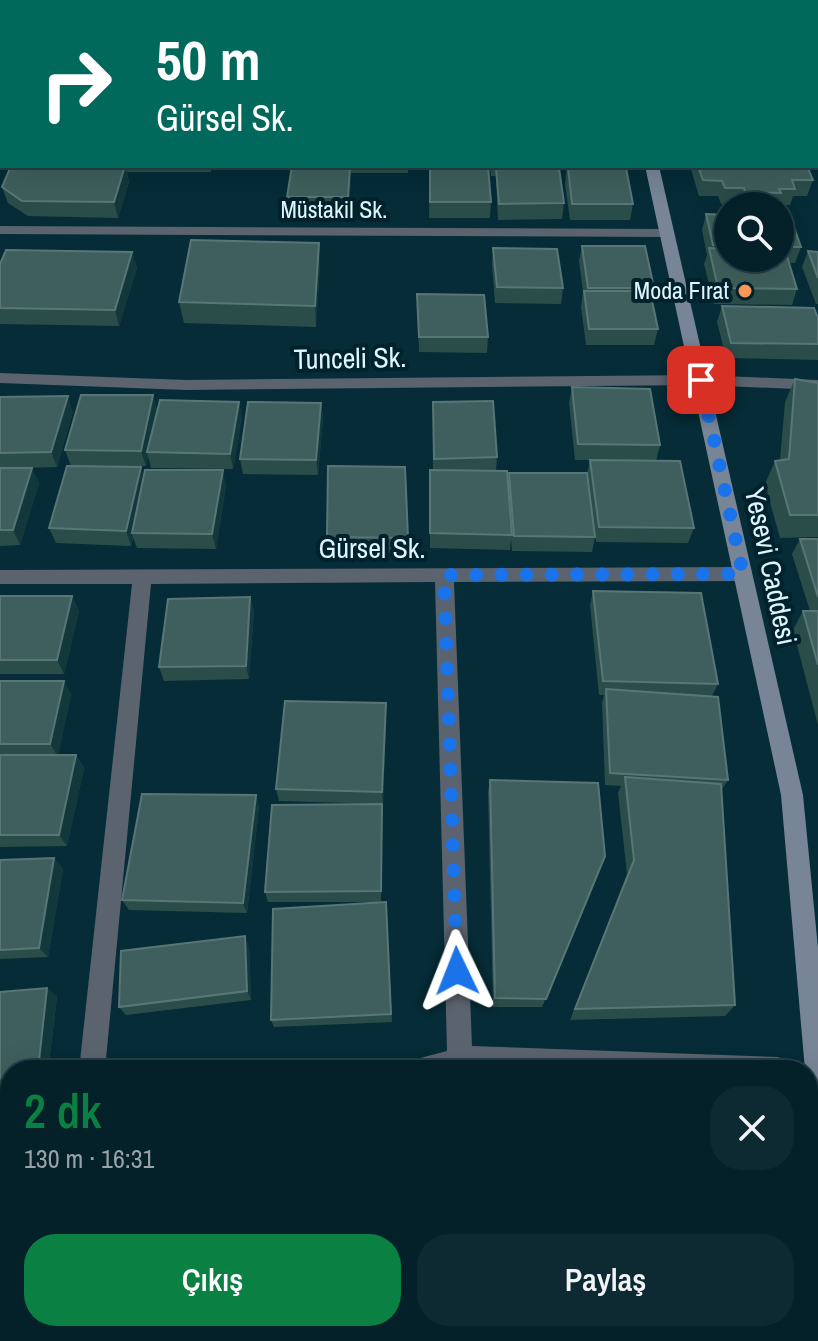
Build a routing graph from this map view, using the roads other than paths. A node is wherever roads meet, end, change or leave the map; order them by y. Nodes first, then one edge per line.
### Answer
1 (652, 168) edge
2 (0, 230) edge
3 (667, 233) junction
4 (0, 378) edge
5 (701, 380) junction
6 (818, 385) edge
7 (743, 574) junction
8 (444, 575) junction
9 (0, 577) edge
10 (142, 577) junction
11 (93, 1060) edge
12 (460, 1060) edge
13 (469, 1060) edge
14 (550, 1060) edge
15 (817, 1060) edge

1 - 3 street, Yesevi Caddesi
2 - 3 street, Müstakil Sk.
3 - 5 street, Yesevi Caddesi
4 - 5 street, Tunceli Sk.
5 - 6 street, Tunceli Sk.
5 - 7 street, Yesevi Caddesi
7 - 8 street, Gürsel Sk.
7 - 15 street, Yesevi Caddesi
8 - 10 street, Gürsel Sk.
8 - 12 street
9 - 10 street, Gürsel Sk.
10 - 11 street
13 - 14 street

